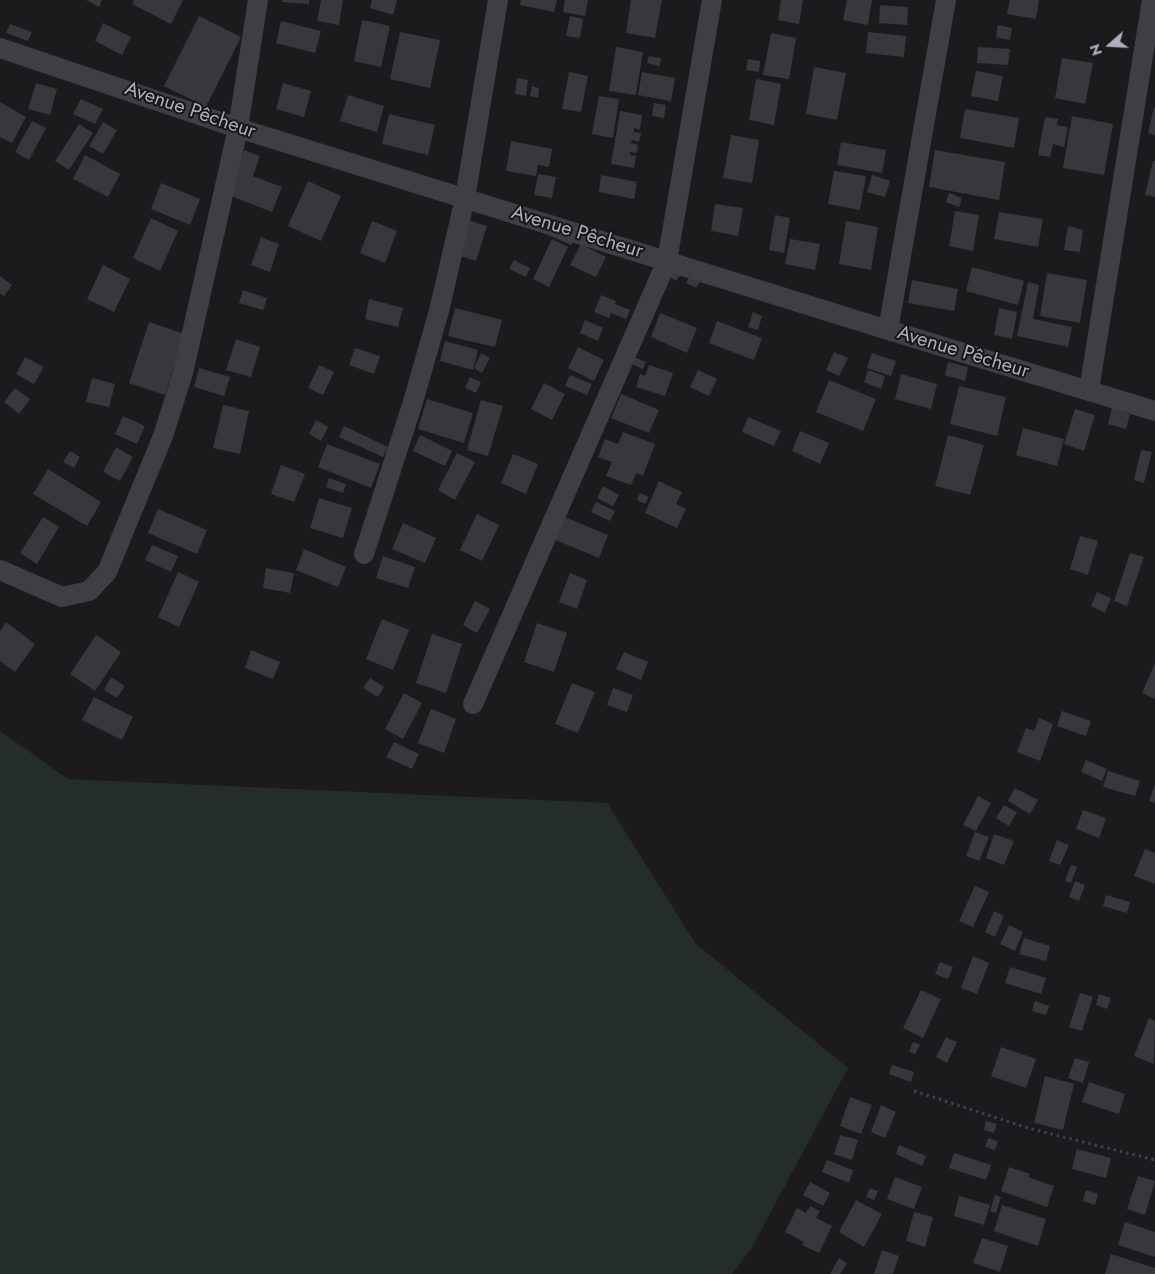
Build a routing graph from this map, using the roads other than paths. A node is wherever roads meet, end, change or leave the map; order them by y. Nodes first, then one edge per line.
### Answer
1 (258, 0) edge
2 (498, 0) edge
3 (712, 0) edge
4 (946, 0) edge
5 (1152, 0) edge
6 (1, 50) edge
7 (238, 128) junction
8 (465, 198) junction
9 (667, 261) junction
10 (888, 330) junction
11 (1089, 390) junction
12 (1155, 411) edge
13 (364, 554) dead end
14 (0, 570) edge
15 (473, 704) dead end

1 - 7 street
2 - 8 street
3 - 9 street
4 - 10 street
5 - 11 street
6 - 7 street, Avenue Pêcheur
7 - 8 street, Avenue Pêcheur
7 - 14 street
8 - 9 street, Avenue Pêcheur
8 - 13 street
9 - 10 street, Avenue Pêcheur
9 - 15 street
10 - 11 street, Avenue Pêcheur
11 - 12 street, Avenue Pêcheur

